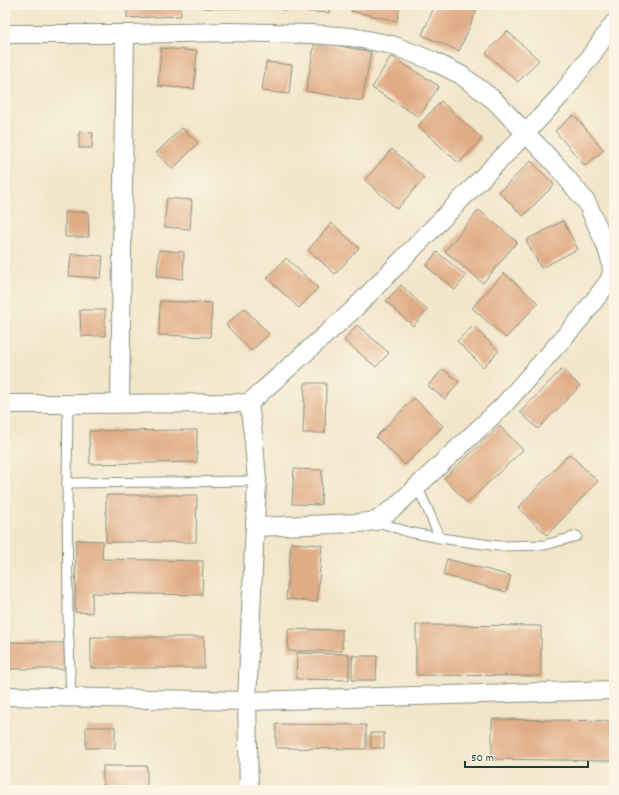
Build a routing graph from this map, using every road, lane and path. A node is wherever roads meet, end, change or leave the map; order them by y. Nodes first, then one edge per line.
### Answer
1 (614, 23) edge
2 (5, 34) edge
3 (125, 34) junction
4 (525, 134) junction
5 (120, 403) junction
6 (249, 403) junction
7 (5, 404) edge
8 (68, 404) junction
9 (257, 480) junction
10 (67, 483) junction
11 (417, 486) junction
12 (376, 521) junction
13 (255, 527) junction
14 (577, 536) dead end
15 (440, 538) junction
16 (614, 690) edge
17 (5, 696) edge
18 (71, 698) junction
19 (247, 701) junction
20 (249, 790) edge

1 - 4 street
2 - 3 street
3 - 4 street
3 - 5 street
4 - 6 street
4 - 11 street
5 - 6 street
5 - 8 street
6 - 9 street
7 - 8 street
8 - 10 lane
9 - 10 lane
9 - 13 street
10 - 18 lane
11 - 12 street
11 - 15 lane
12 - 13 street
12 - 15 lane
13 - 19 street
14 - 15 lane
16 - 19 street
17 - 18 street
18 - 19 street
19 - 20 street

